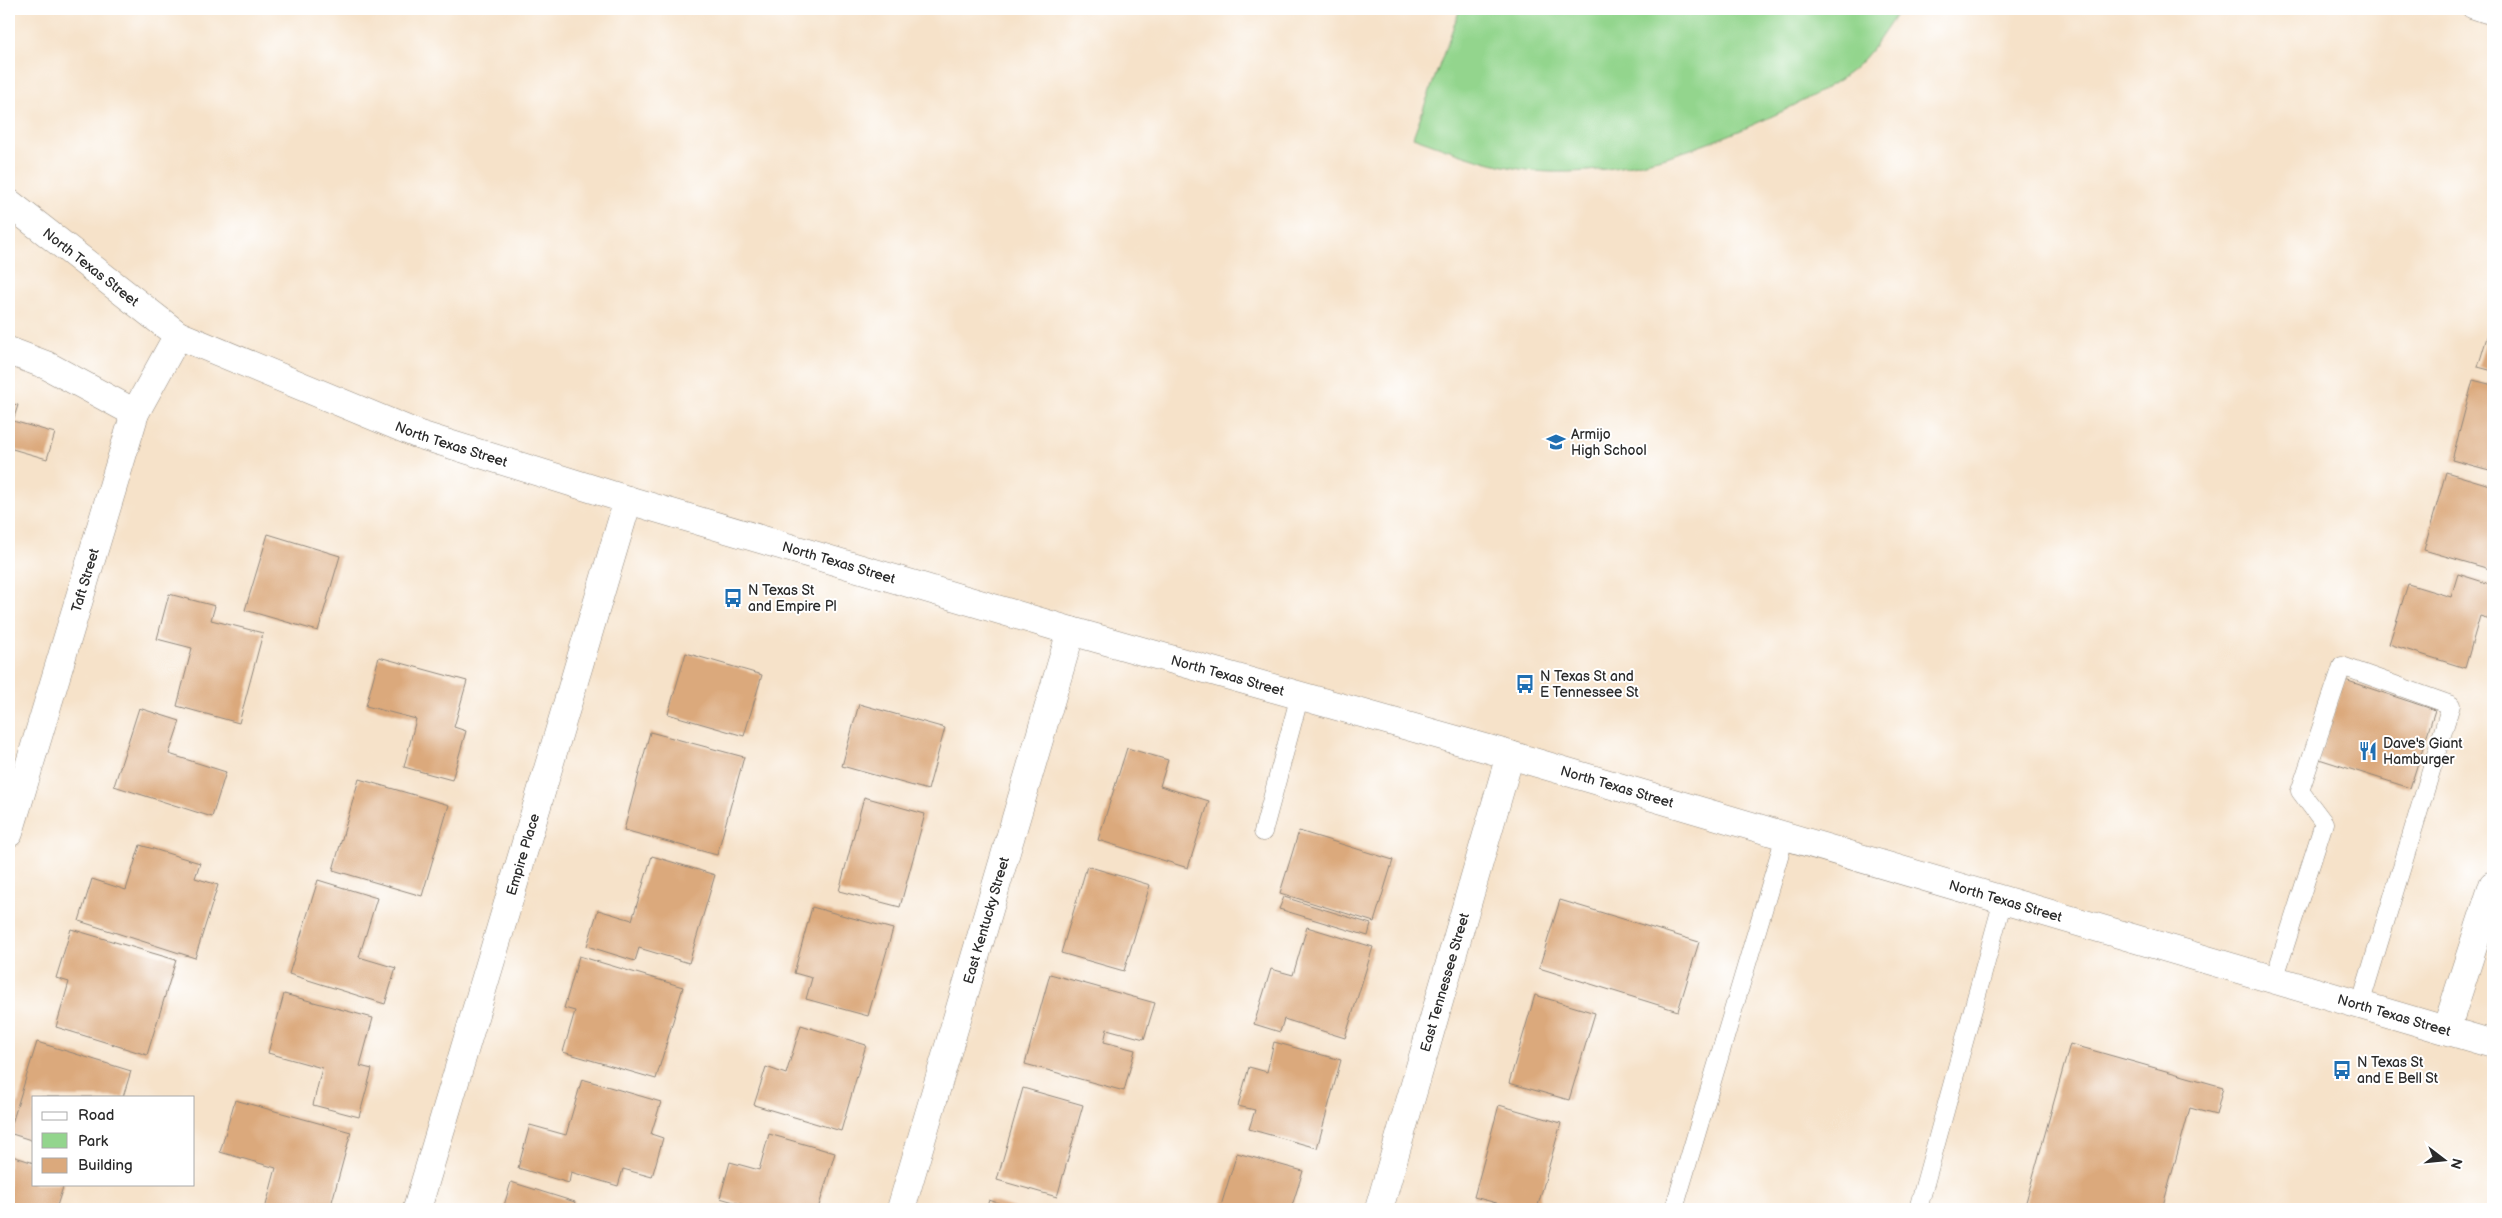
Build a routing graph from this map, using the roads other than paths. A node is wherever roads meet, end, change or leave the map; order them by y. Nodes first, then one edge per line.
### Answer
1 (2471, 9) edge
2 (2488, 9) edge
3 (9, 203) edge
4 (178, 335) junction
5 (9, 351) edge
6 (135, 413) junction
7 (628, 500) junction
8 (1071, 631) junction
9 (1300, 695) junction
10 (1510, 755) junction
11 (1263, 832) dead end
12 (9, 833) edge
13 (1785, 836) junction
14 (2493, 885) edge
15 (2003, 900) junction
16 (2489, 914) edge
17 (2274, 980) junction
18 (2360, 1005) junction
19 (2446, 1030) junction
20 (2493, 1044) edge
21 (417, 1209) edge
22 (901, 1209) edge
23 (1379, 1209) edge
24 (1674, 1209) edge
25 (1918, 1209) edge

1 - 2 lane
3 - 4 main road, North Texas Street
4 - 6 main road, Taft Street
4 - 7 main road, North Texas Street
5 - 6 main road
6 - 12 main road, Taft Street
7 - 8 main road, North Texas Street
7 - 21 main road, Empire Place
8 - 9 main road, North Texas Street
8 - 22 main road, East Kentucky Street
9 - 10 main road, North Texas Street
9 - 11 lane
10 - 13 main road, North Texas Street
10 - 23 main road, East Tennessee Street
13 - 15 main road, North Texas Street
13 - 24 lane
14 - 16 main road
15 - 17 main road, North Texas Street
15 - 25 lane
16 - 19 main road
17 - 18 main road, North Texas Street
17 - 18 lane
18 - 19 main road, North Texas Street
19 - 20 main road, North Texas Street

